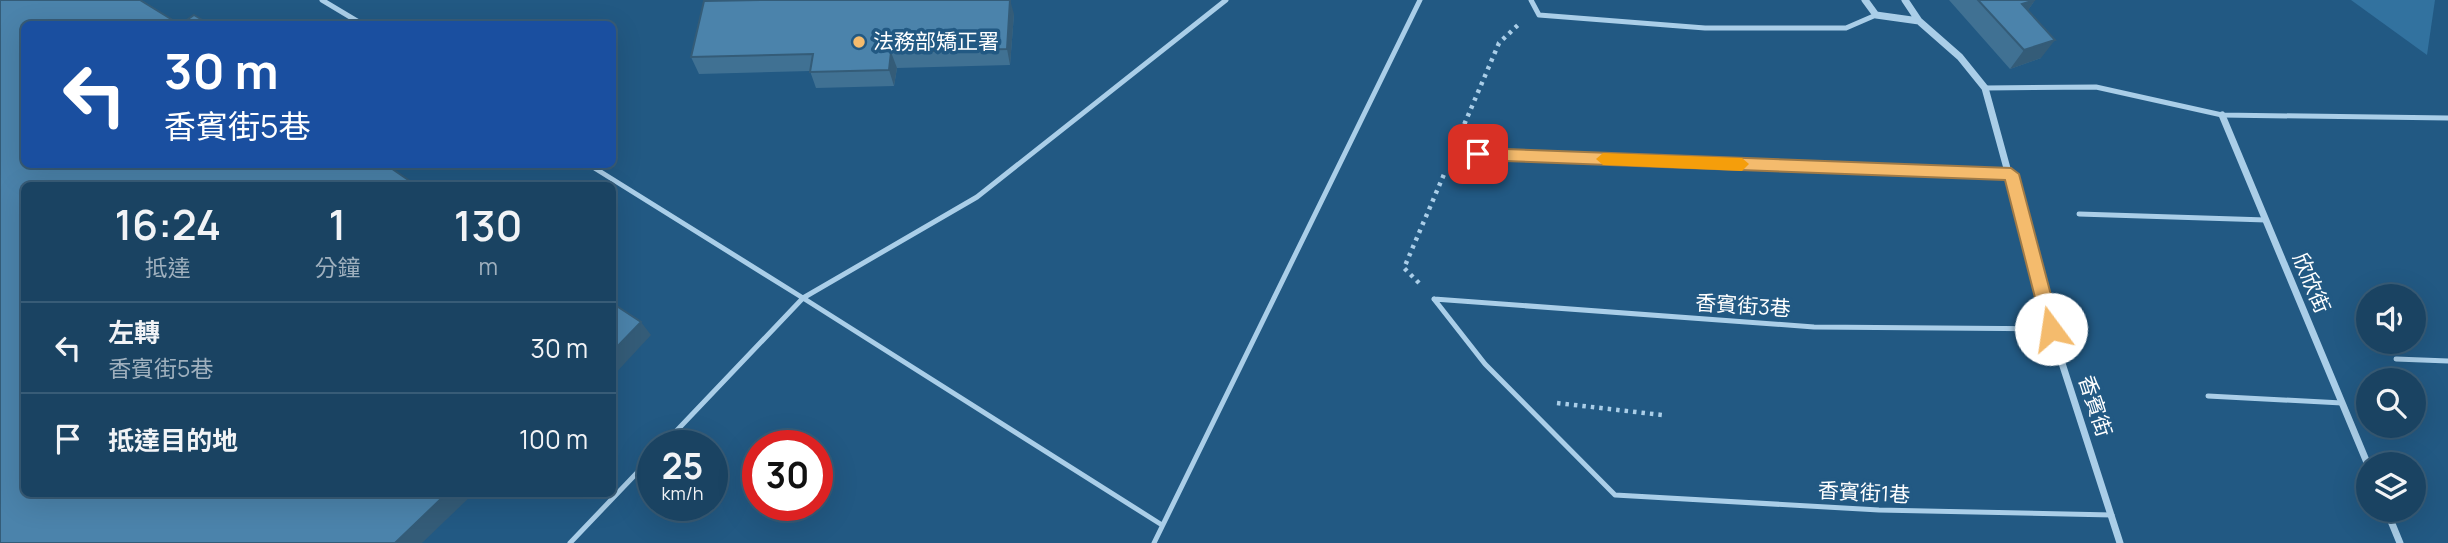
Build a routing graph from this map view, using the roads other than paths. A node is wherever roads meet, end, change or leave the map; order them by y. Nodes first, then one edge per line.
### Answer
1 (322, 0) edge
2 (1226, 0) edge
3 (1420, 0) edge
4 (1531, 0) edge
5 (1865, 0) edge
6 (1905, 0) edge
7 (1875, 15) junction
8 (357, 21) edge
9 (1919, 21) junction
10 (1985, 88) junction
11 (2222, 115) junction
12 (2448, 118) edge
13 (1452, 153) road end
14 (594, 168) edge
15 (2011, 174) junction
16 (2079, 214) dead end
17 (2266, 220) junction
18 (803, 298) junction
19 (2051, 329) junction
20 (2396, 359) dead end
21 (2448, 361) edge
22 (2208, 396) dead end
23 (2342, 403) junction
24 (677, 430) edge
25 (2363, 452) edge
26 (637, 473) edge
27 (616, 495) edge
28 (1615, 495) joint
29 (614, 497) edge
30 (2112, 514) junction
31 (2391, 522) edge
32 (1162, 525) junction
33 (570, 543) edge
34 (1154, 543) edge
35 (2120, 543) edge
36 (2400, 543) edge

1 - 8 lane
2 - 18 lane
3 - 32 lane
4 - 7 lane
5 - 7 street
6 - 9 street, 香賓街
7 - 9 street
9 - 10 street, 香賓街
10 - 11 lane
10 - 15 street, 香賓街
11 - 12 lane
11 - 17 street, 欣欣街
13 - 15 lane
14 - 18 lane
15 - 19 street, 香賓街
16 - 17 lane
17 - 23 street, 欣欣街
18 - 24 lane
18 - 32 lane
19 - 28 lane, 香賓街3巷
19 - 30 street, 香賓街
20 - 21 lane
22 - 23 lane
23 - 25 street, 欣欣街
26 - 27 lane
28 - 30 lane, 香賓街1巷
29 - 33 lane
30 - 35 street, 香賓街
31 - 36 street
32 - 34 lane

